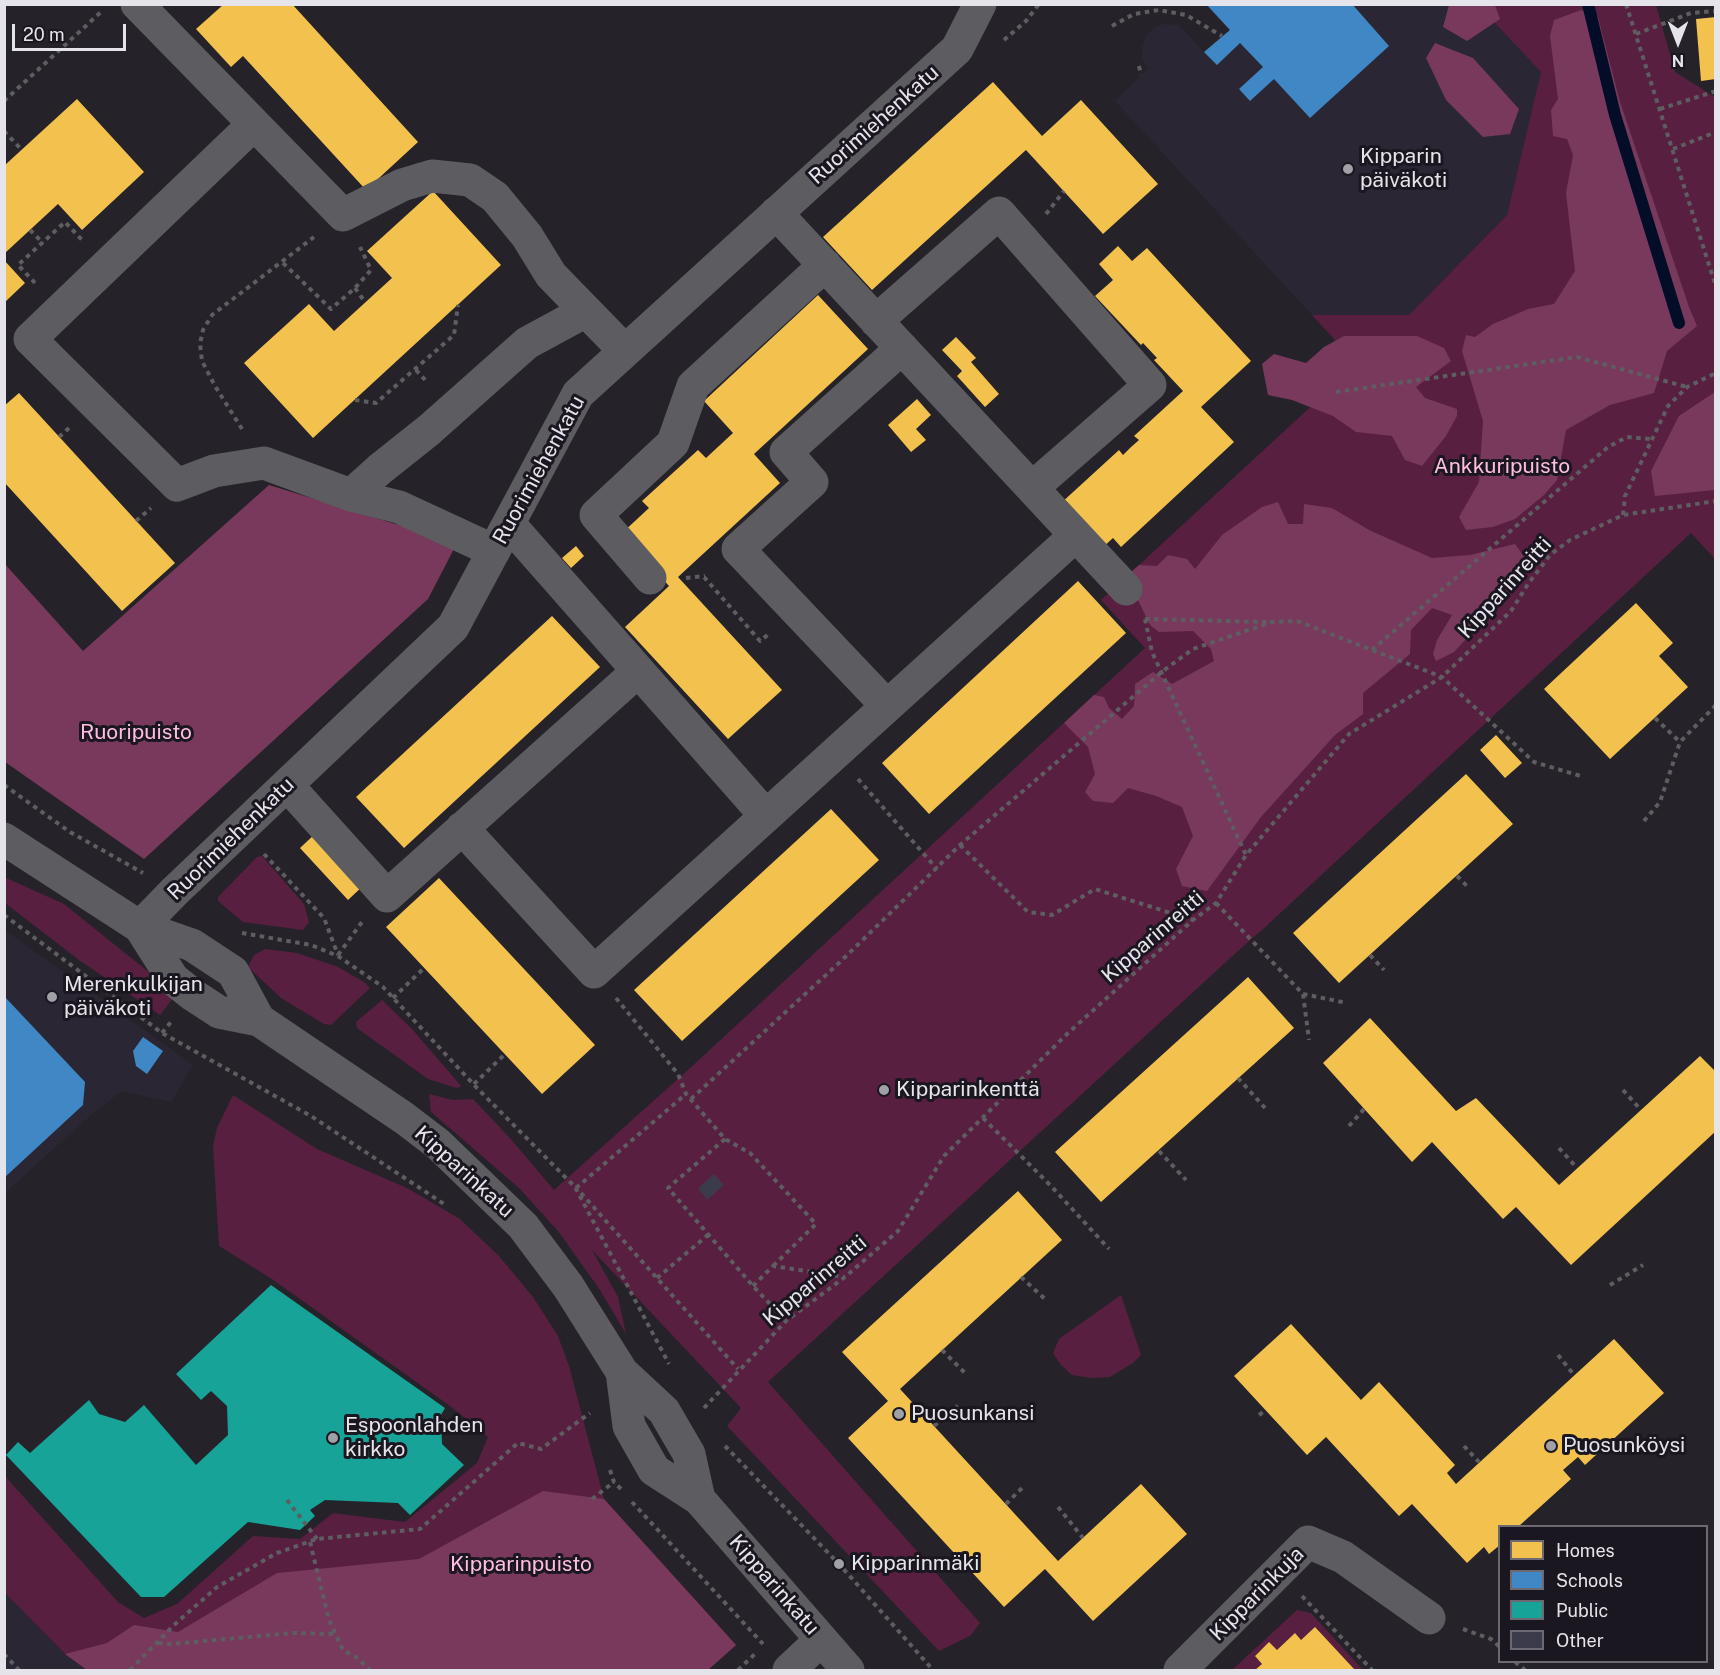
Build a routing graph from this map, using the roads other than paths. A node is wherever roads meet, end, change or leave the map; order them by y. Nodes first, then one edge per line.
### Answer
1 (137, 4) edge
2 (980, 4) edge
3 (254, 124) junction
4 (776, 213) junction
5 (825, 265) junction
6 (586, 311) junction
7 (876, 321) junction
8 (902, 348) junction
9 (625, 351) junction
10 (1032, 488) junction
11 (351, 495) junction
12 (1076, 535) junction
13 (501, 537) junction
14 (664, 578) road end
15 (1126, 589) road end
16 (638, 671) junction
17 (887, 706) junction
18 (287, 785) junction
19 (766, 816) junction
20 (462, 828) junction
21 (4, 839) edge
22 (140, 927) junction
23 (1429, 1618) dead end
24 (821, 1640) junction
25 (789, 1671) edge
26 (848, 1671) edge
27 (1180, 1671) edge

1 - 3 street
2 - 4 street, Ruorimiehenkatu
3 - 6 street
3 - 11 street
4 - 5 street
4 - 9 street, Ruorimiehenkatu
5 - 7 street
5 - 14 street
6 - 9 street
6 - 11 street
7 - 8 street
7 - 10 street
8 - 10 street
8 - 17 street
9 - 13 street, Ruorimiehenkatu
10 - 12 street
11 - 13 street
12 - 15 street
12 - 17 street
13 - 16 street
13 - 18 street, Ruorimiehenkatu
16 - 19 street
16 - 20 street
17 - 19 street
18 - 20 street
18 - 22 street, Ruorimiehenkatu
19 - 20 street
21 - 22 street
22 - 24 street, Kipparinkatu
23 - 27 street, Kipparinkuja
24 - 25 street
24 - 26 street, Kipparinkatu

